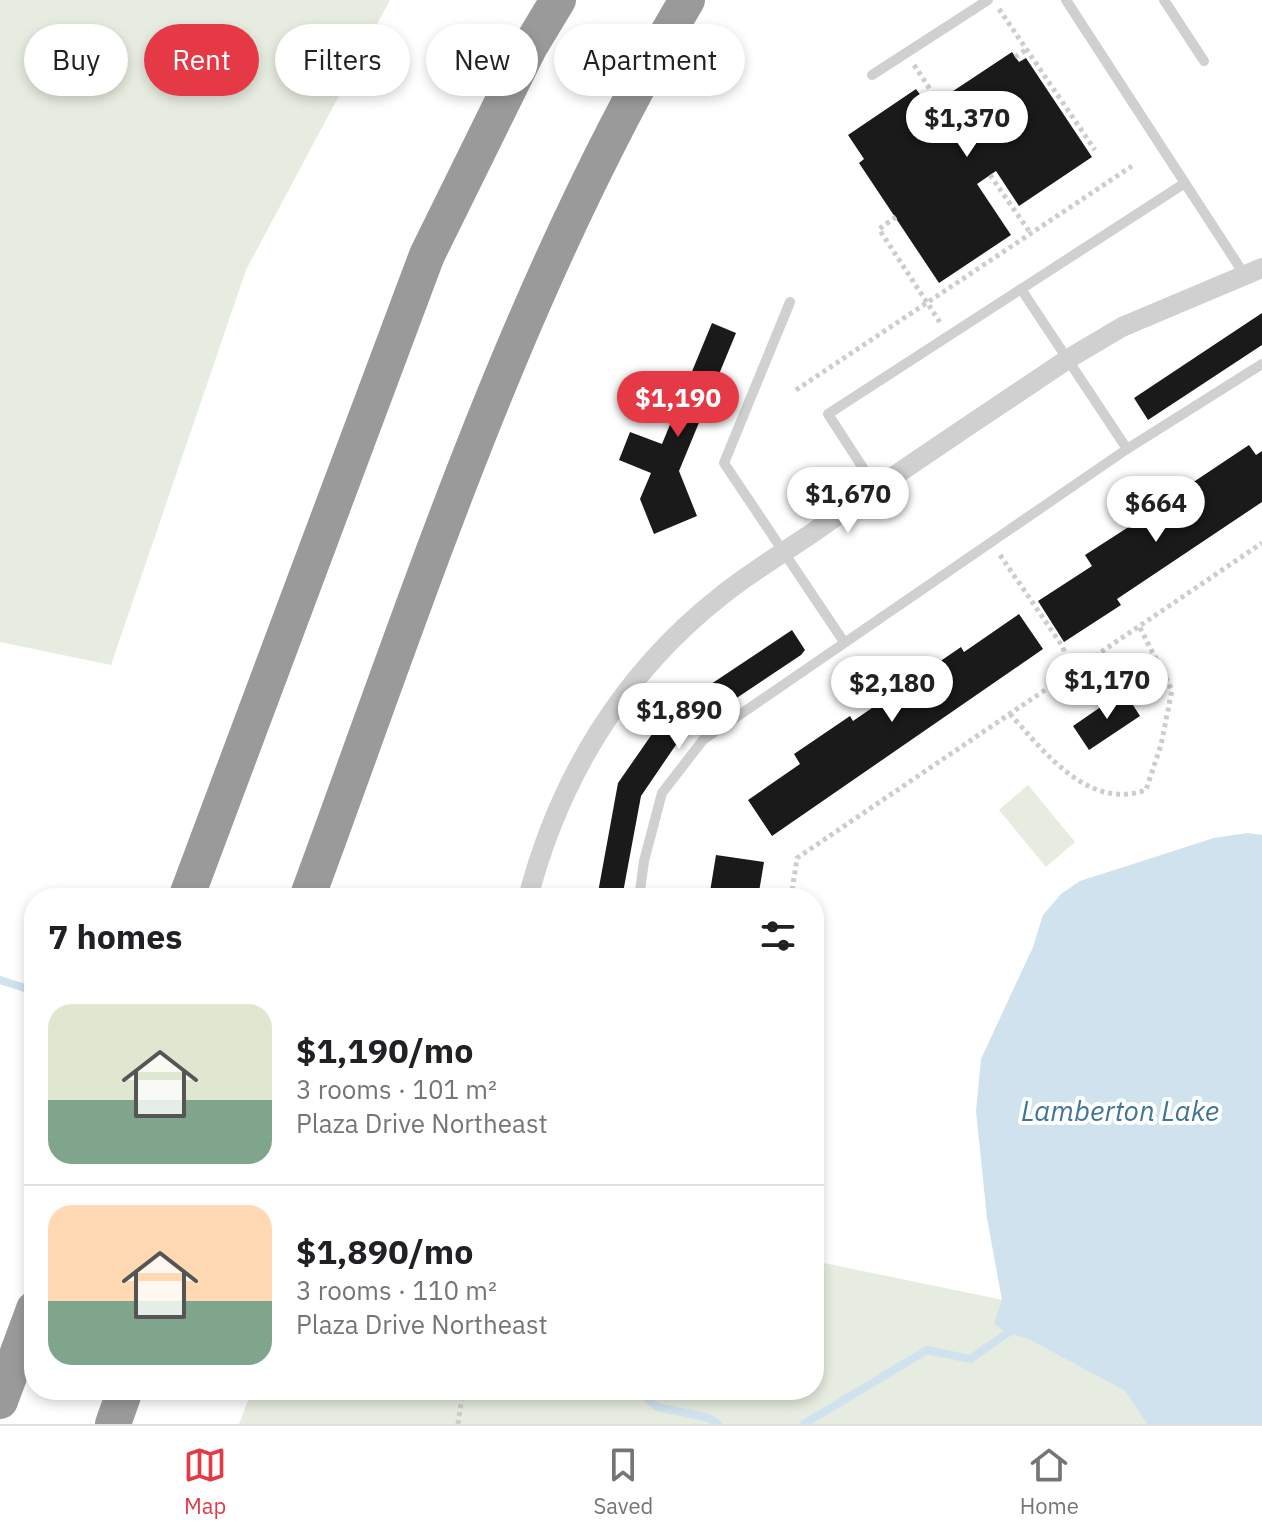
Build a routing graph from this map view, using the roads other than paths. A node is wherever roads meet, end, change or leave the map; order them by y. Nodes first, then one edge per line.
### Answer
1 (556, 0) edge
2 (687, 0) edge
3 (990, 0) edge
4 (1066, 0) edge
5 (1164, 0) edge
6 (1204, 61) dead end
7 (872, 75) dead end
8 (1185, 183) junction
9 (1253, 271) edge
10 (1021, 289) junction
11 (790, 302) dead end
12 (1068, 359) junction
13 (1262, 364) edge
14 (1127, 449) junction
15 (876, 488) junction
16 (784, 553) junction
17 (844, 642) junction
18 (190, 888) edge
19 (311, 888) edge
20 (531, 888) edge
21 (640, 888) edge
22 (24, 1336) edge
23 (121, 1400) edge
24 (0, 1401) edge
25 (113, 1424) edge

1 - 18 highway
2 - 19 highway
3 - 7 lane
4 - 8 lane
5 - 6 lane
8 - 9 lane
8 - 10 lane
9 - 12 street
10 - 12 lane
10 - 15 lane
11 - 16 lane
12 - 14 lane
12 - 15 street
13 - 14 lane
14 - 17 lane
15 - 16 street
16 - 17 lane
16 - 20 street
17 - 21 lane
22 - 24 highway
23 - 25 highway

